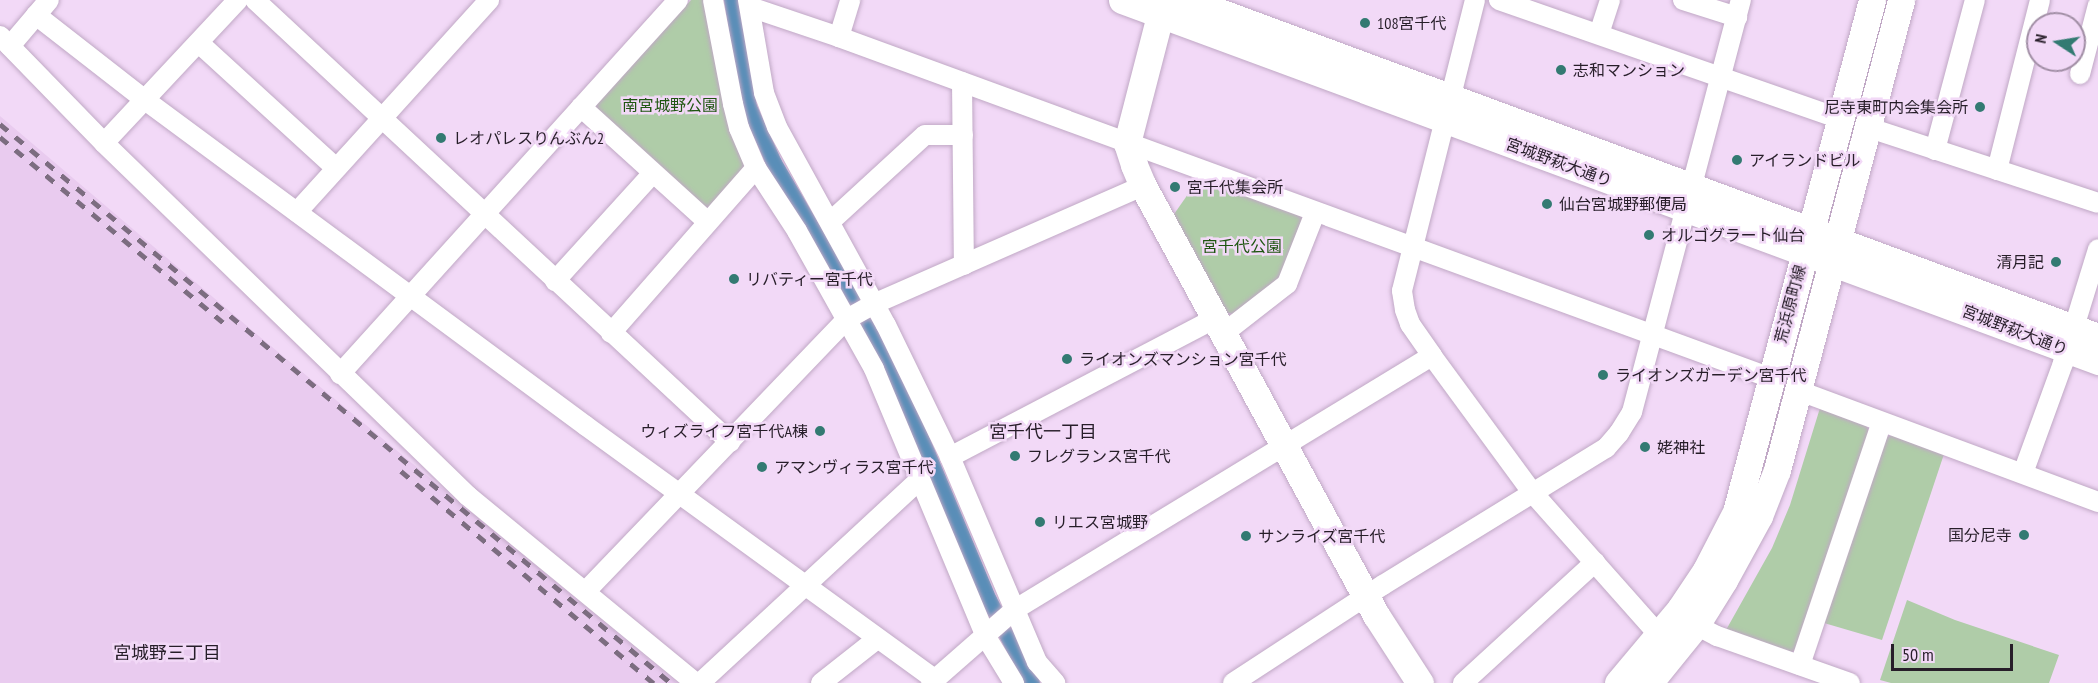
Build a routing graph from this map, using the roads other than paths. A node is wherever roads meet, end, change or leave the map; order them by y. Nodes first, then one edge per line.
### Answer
1 (49, 0) edge
2 (238, 0) edge
3 (255, 0) edge
4 (489, 0) edge
5 (678, 0) edge
6 (712, 0) edge
7 (850, 0) edge
8 (1122, 0) edge
9 (1187, 0) edge
10 (1475, 0) edge
11 (1499, 0) edge
12 (1610, 0) edge
13 (1683, 0) edge
14 (1872, 0) edge
15 (1901, 0) edge
16 (1975, 0) edge
17 (2040, 0) edge
18 (749, 4) edge
19 (2098, 5) edge
20 (1162, 7) edge
21 (1739, 8) edge
22 (36, 15) junction
23 (1599, 34) junction
24 (839, 37) junction
25 (5, 41) edge
26 (199, 43) junction
27 (2080, 74) dead end
28 (1721, 76) junction
29 (962, 82) junction
30 (145, 100) junction
31 (581, 107) junction
32 (1448, 108) junction
33 (381, 119) junction
34 (1840, 119) junction
35 (1867, 127) junction
36 (963, 135) junction
37 (104, 143) junction
38 (1127, 143) junction
39 (1935, 150) junction
40 (336, 168) junction
41 (756, 168) junction
42 (1997, 170) junction
43 (653, 173) junction
44 (1143, 186) junction
45 (1689, 197) junction
46 (2098, 203) edge
47 (297, 212) junction
48 (1315, 213) junction
49 (483, 214) junction
50 (831, 221) junction
51 (708, 222) junction
52 (1807, 241) junction
53 (1412, 249) junction
54 (2098, 249) edge
55 (1834, 251) junction
56 (964, 265) junction
57 (555, 281) junction
58 (411, 297) junction
59 (861, 311) junction
60 (1220, 326) junction
61 (611, 333) junction
62 (1651, 336) junction
63 (2080, 338) edge
64 (1432, 356) junction
65 (2098, 361) edge
66 (340, 374) junction
67 (1771, 378) junction
68 (1797, 390) junction
69 (1882, 422) junction
70 (730, 442) junction
71 (1287, 446) junction
72 (950, 457) junction
73 (2023, 473) junction
74 (919, 480) junction
75 (1532, 492) junction
76 (678, 495) junction
77 (2098, 502) edge
78 (1595, 562) junction
79 (804, 587) junction
80 (586, 591) junction
81 (1368, 596) junction
82 (1001, 624) junction
83 (1696, 625) junction
84 (1659, 635) junction
85 (877, 639) junction
86 (1800, 665) junction
87 (933, 682) edge
88 (696, 683) edge
89 (700, 683) edge
90 (821, 683) edge
91 (1014, 683) edge
92 (1055, 683) edge
93 (1233, 683) edge
94 (1420, 683) edge
95 (1463, 683) edge
96 (1618, 683) edge
97 (1648, 683) edge
98 (1850, 683) edge

1 - 22 street
2 - 26 street
3 - 33 street
4 - 33 street
5 - 31 street
6 - 41 street
7 - 24 street
8 - 20 street, 宮城野萩大通り
9 - 32 street, 宮城野萩大通り
10 - 32 street
11 - 23 street
12 - 23 street
13 - 21 street
14 - 34 street, 荒浜原町線
15 - 35 street, 荒浜原町線
16 - 39 street
17 - 42 street
18 - 24 street
18 - 50 street
19 - 27 street
20 - 32 street, 宮城野萩大通り
20 - 38 street
21 - 28 street
22 - 25 street
22 - 30 street
23 - 28 street
24 - 29 street
25 - 37 street
26 - 30 street
26 - 40 street
28 - 34 street
28 - 45 street
29 - 36 street
29 - 38 street
30 - 37 street
30 - 47 street
31 - 43 street
31 - 49 street
32 - 45 street, 宮城野萩大通り
32 - 53 street
33 - 40 street
33 - 49 street
34 - 52 street, 荒浜原町線
35 - 39 street
35 - 55 street, 荒浜原町線
36 - 50 street
36 - 56 street
37 - 66 street
38 - 44 street
38 - 48 street
39 - 42 street
40 - 47 street
41 - 51 street
41 - 59 street
42 - 46 street
43 - 51 street
43 - 57 street
44 - 56 street
44 - 60 street
45 - 52 street, 宮城野萩大通り
45 - 62 street
47 - 58 street
48 - 53 street
48 - 60 street
49 - 57 street
49 - 58 street
50 - 59 street
51 - 61 street
52 - 55 street, 宮城野萩大通り
52 - 67 street, 荒浜原町線
53 - 62 street
53 - 64 street
54 - 63 street
55 - 63 street, 宮城野萩大通り
55 - 68 street, 荒浜原町線
56 - 59 street
57 - 61 street
58 - 66 street
58 - 76 street
59 - 70 street
59 - 72 street
59 - 74 street
60 - 71 street
60 - 72 street
61 - 70 street
62 - 67 street
62 - 75 street
63 - 65 street, 宮城野萩大通り
63 - 73 street
64 - 71 street
64 - 75 street
66 - 80 street
67 - 84 street, 荒浜原町線
68 - 69 street
68 - 83 street, 荒浜原町線
69 - 73 street
69 - 86 street
70 - 76 street
71 - 81 street
71 - 82 street
72 - 82 street
73 - 77 street
74 - 79 street
74 - 82 street
75 - 78 street
75 - 81 street
76 - 79 street
76 - 80 street
78 - 84 street
78 - 95 street
79 - 85 street
79 - 89 street
80 - 88 street
81 - 93 street
81 - 94 street
82 - 87 street
82 - 91 street
82 - 92 street
83 - 86 street
83 - 97 street, 荒浜原町線
84 - 96 street, 荒浜原町線
85 - 87 street
85 - 90 street
86 - 98 street

